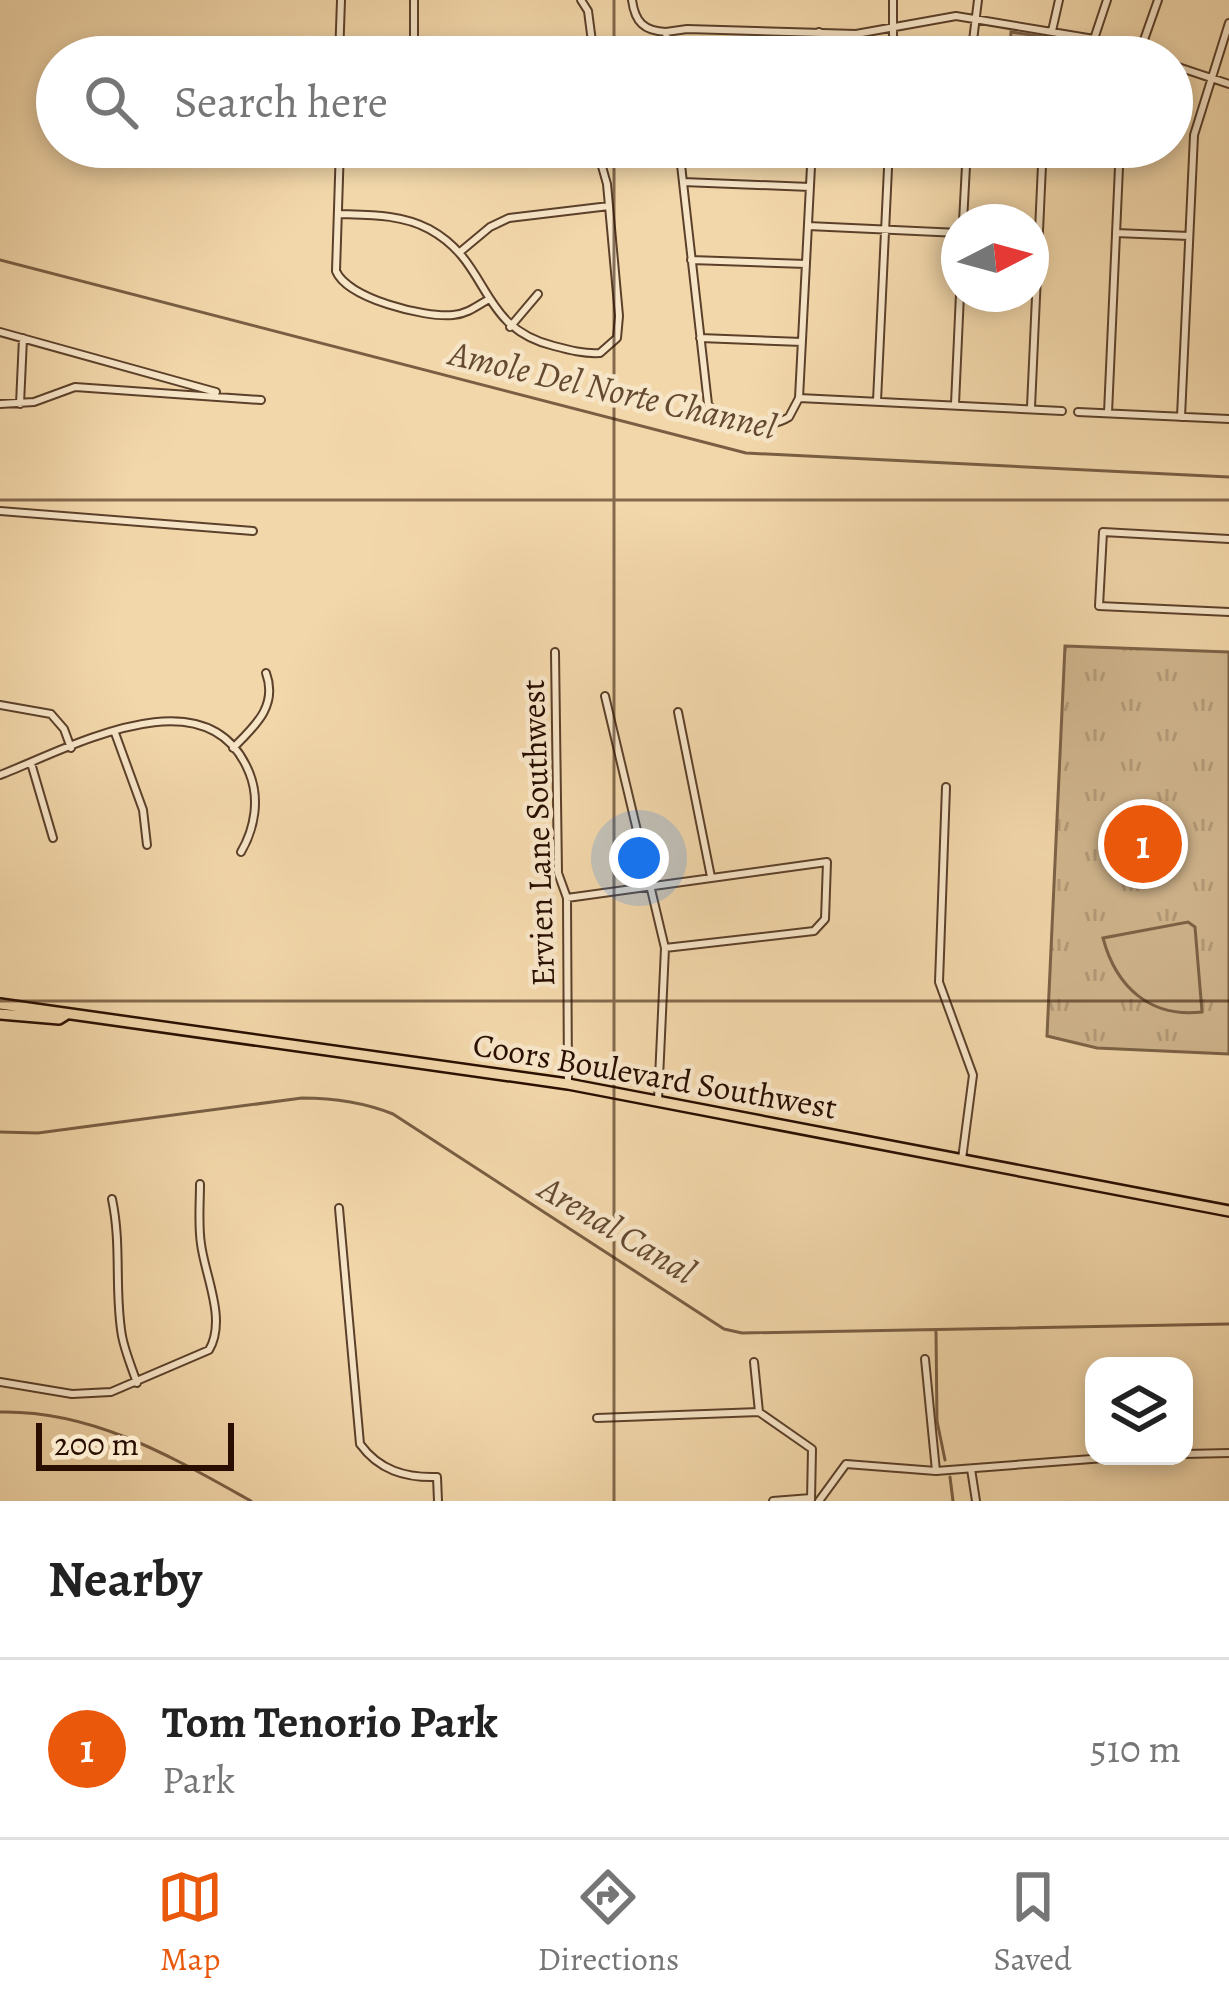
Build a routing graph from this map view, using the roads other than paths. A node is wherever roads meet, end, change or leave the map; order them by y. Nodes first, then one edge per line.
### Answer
1 (341, 0) edge
2 (414, 0) edge
3 (581, 0) edge
4 (632, 0) edge
5 (892, 0) edge
6 (978, 0) edge
7 (1059, 0) edge
8 (1107, 0) edge
9 (1158, 0) edge
10 (975, 19) junction
11 (1229, 23) edge
12 (892, 26) junction
13 (1052, 31) junction
14 (666, 32) junction
15 (819, 32) junction
16 (340, 36) edge
17 (414, 36) edge
18 (591, 36) edge
19 (666, 36) edge
20 (819, 36) edge
21 (892, 36) edge
22 (973, 36) edge
23 (1078, 36) edge
24 (1095, 36) edge
25 (1148, 36) edge
26 (1193, 72) edge
27 (1211, 78) junction
28 (1229, 84) edge
29 (339, 168) edge
30 (602, 168) edge
31 (682, 168) edge
32 (811, 168) edge
33 (888, 168) edge
34 (966, 168) edge
35 (1042, 168) edge
36 (1118, 168) edge
37 (683, 182) junction
38 (811, 187) junction
39 (964, 204) edge
40 (1038, 204) edge
41 (609, 206) junction
42 (338, 214) junction
43 (808, 226) junction
44 (886, 229) junction
45 (941, 232) edge
46 (1116, 233) junction
47 (1189, 236) junction
48 (460, 252) junction
49 (692, 260) junction
50 (806, 264) junction
51 (538, 294) dead end
52 (489, 299) junction
53 (959, 312) edge
54 (1033, 312) edge
55 (510, 327) junction
56 (0, 332) edge
57 (22, 338) junction
58 (700, 338) junction
59 (802, 343) junction
60 (225, 395) junction
61 (800, 398) junction
62 (261, 400) dead end
63 (877, 402) junction
64 (0, 404) edge
65 (20, 404) junction
66 (956, 405) junction
67 (1031, 407) junction
68 (1061, 411) dead end
69 (1078, 412) dead end
70 (1108, 413) junction
71 (1181, 417) junction
72 (1229, 419) edge
73 (0, 511) edge
74 (253, 531) dead end
75 (1229, 539) edge
76 (1229, 612) edge
77 (555, 652) dead end
78 (266, 673) dead end
79 (605, 696) dead end
80 (0, 705) edge
81 (678, 712) dead end
82 (115, 733) junction
83 (71, 748) junction
84 (233, 748) junction
85 (31, 763) junction
86 (0, 775) edge
87 (946, 787) dead end
88 (53, 838) dead end
89 (147, 844) dead end
90 (241, 852) dead end
91 (711, 877) junction
92 (650, 887) junction
93 (567, 898) junction
94 (665, 948) junction
95 (0, 1004) edge
96 (0, 1014) edge
97 (67, 1015) junction
98 (568, 1084) junction
99 (658, 1100) junction
100 (962, 1159) junction
101 (200, 1184) dead end
102 (112, 1198) dead end
103 (340, 1208) dead end
104 (1229, 1211) edge
105 (925, 1359) dead end
106 (754, 1362) dead end
107 (0, 1382) edge
108 (137, 1383) junction
109 (759, 1412) junction
110 (597, 1418) dead end
111 (1229, 1453) edge
112 (1193, 1454) edge
113 (1085, 1460) edge
114 (971, 1469) junction
115 (936, 1471) junction
116 (814, 1500) edge
117 (439, 1501) edge
118 (773, 1501) edge
119 (976, 1501) edge

1 - 16 street
2 - 17 street
3 - 18 street
4 - 14 street
5 - 12 street
6 - 10 street
7 - 13 street
8 - 24 street
9 - 25 street
10 - 12 street
10 - 13 street
10 - 22 street
11 - 27 street
12 - 15 street
12 - 21 street
13 - 23 street
14 - 15 street
14 - 19 street
15 - 20 street
26 - 27 street
27 - 28 street
27 - 47 street
29 - 42 street
30 - 41 street
31 - 37 street
32 - 38 street
33 - 44 street
34 - 39 street
35 - 40 street
36 - 46 street
37 - 38 street
37 - 49 street
38 - 43 street
41 - 48 street
41 - 55 street
42 - 48 street
42 - 52 street
43 - 44 street
43 - 50 street
44 - 45 street
44 - 63 street
46 - 47 street
46 - 70 street
47 - 71 street
48 - 52 street
49 - 50 street
49 - 58 street
50 - 59 street
51 - 55 street
52 - 55 street
53 - 66 street
54 - 67 street
56 - 57 street
57 - 60 street
57 - 65 street
58 - 59 street
58 - 61 street
59 - 61 street
60 - 62 street
60 - 65 street
61 - 63 street
63 - 66 street
64 - 65 street
66 - 67 street
67 - 68 street
69 - 70 street
70 - 71 street
71 - 72 street
73 - 74 street
75 - 76 street
77 - 93 street, Ervien Lane Southwest
78 - 84 street
79 - 92 street
80 - 83 street
81 - 91 street
82 - 83 street
82 - 84 street
82 - 89 street
83 - 85 street
84 - 90 street
85 - 86 street
85 - 88 street
87 - 100 street
91 - 92 street
91 - 94 street
92 - 93 street
92 - 94 street
93 - 98 street, Ervien Lane Southwest
94 - 99 street
95 - 97 main road, Coors Boulevard Southwest
96 - 97 main road, Coors Boulevard Southwest
97 - 98 main road, Coors Boulevard Southwest
98 - 99 main road, Coors Boulevard Southwest
99 - 100 main road, Coors Boulevard Southwest
100 - 104 main road, Coors Boulevard Southwest
101 - 108 street
102 - 108 street
103 - 117 street
105 - 115 street
106 - 109 street
107 - 108 street
109 - 110 street
109 - 116 street
111 - 112 street
113 - 114 street
114 - 115 street
114 - 119 street
115 - 116 street
116 - 118 street

